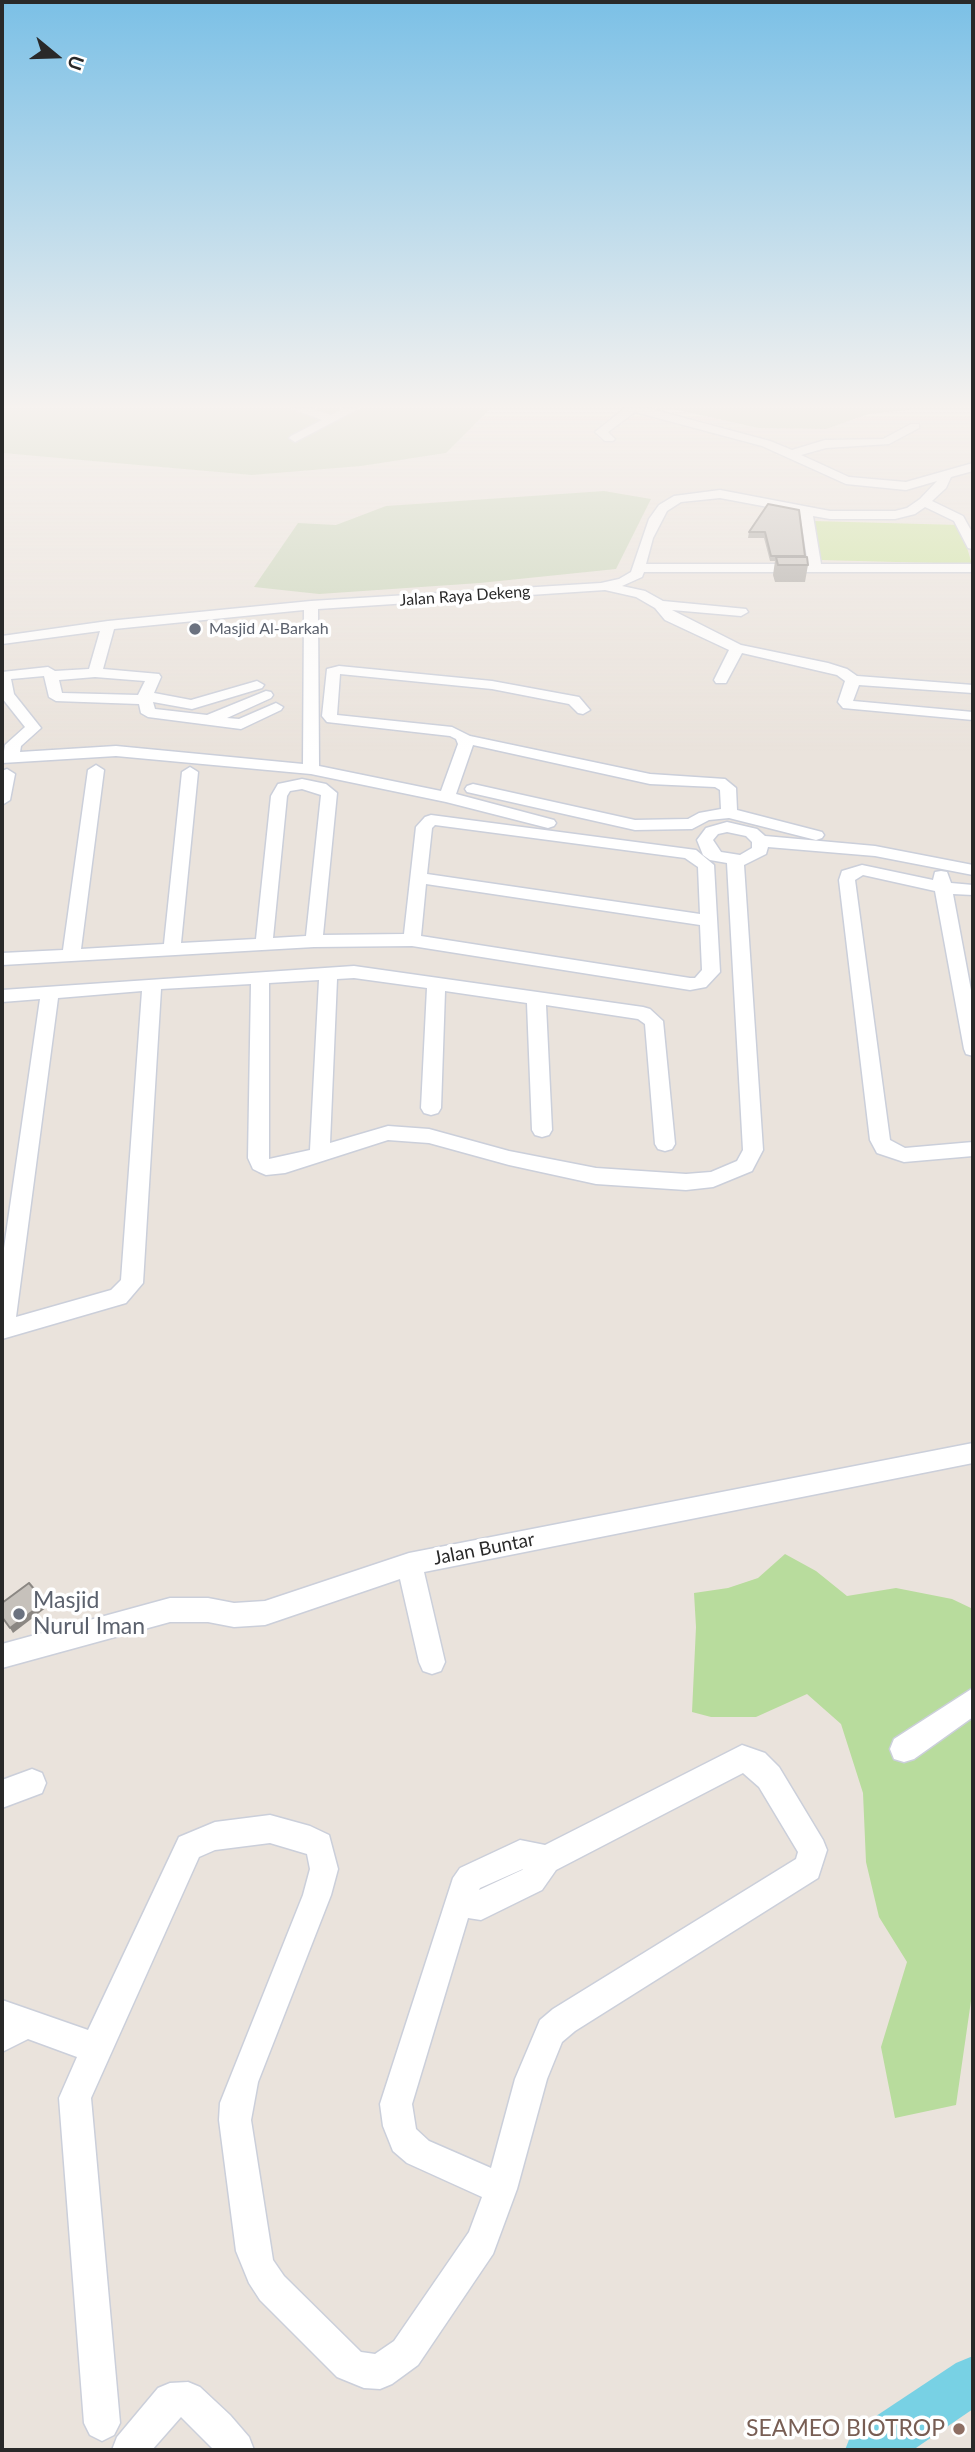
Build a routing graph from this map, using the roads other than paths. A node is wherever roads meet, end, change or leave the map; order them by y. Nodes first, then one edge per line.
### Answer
1 (653, 523) edge
2 (808, 523) edge
3 (961, 523) edge
4 (973, 545) edge
5 (641, 568) junction
6 (815, 568) junction
7 (973, 568) edge
8 (601, 587) junction
9 (660, 604) junction
10 (311, 605) junction
11 (741, 612) dead end
12 (108, 625) junction
13 (2, 640) edge
14 (737, 648) junction
15 (95, 673) junction
16 (51, 676) junction
17 (721, 680) dead end
18 (853, 680) junction
19 (973, 690) edge
20 (146, 698) junction
21 (583, 710) dead end
22 (973, 716) edge
23 (465, 739) junction
24 (7, 763) edge
25 (96, 770) dead end
26 (190, 772) dead end
27 (312, 773) junction
28 (473, 789) dead end
29 (447, 797) junction
30 (2, 800) edge
31 (729, 813) junction
32 (816, 835) dead end
33 (760, 841) junction
34 (705, 845) junction
35 (735, 860) junction
36 (938, 864) junction
37 (973, 870) edge
38 (418, 878) junction
39 (944, 888) junction
40 (973, 890) edge
41 (709, 921) junction
42 (412, 940) junction
43 (314, 941) junction
44 (264, 944) junction
45 (172, 949) junction
46 (71, 955) junction
47 (2, 959) edge
48 (328, 972) junction
49 (260, 978) junction
50 (152, 984) junction
51 (436, 985) junction
52 (50, 992) junction
53 (2, 996) edge
54 (536, 998) junction
55 (973, 1049) edge
56 (431, 1108) dead end
57 (542, 1130) dead end
58 (665, 1144) dead end
59 (973, 1149) edge
60 (320, 1153) junction
61 (3, 1330) edge
62 (973, 1453) edge
63 (409, 1564) junction
64 (2, 1656) edge
65 (432, 1662) dead end
66 (973, 1701) edge
67 (904, 1749) dead end
68 (32, 1783) dead end
69 (2, 1794) edge
70 (10, 2025) edge
71 (96, 2048) junction
72 (501, 2189) junction
73 (102, 2423) dead end
74 (130, 2450) edge
75 (236, 2450) edge

1 - 5 street
2 - 6 street
3 - 4 street
5 - 6 street
5 - 8 street, Jalan Raya Dekeng
6 - 7 street
8 - 9 street
8 - 10 street, Jalan Raya Dekeng
9 - 11 street
9 - 14 street
10 - 12 street, Jalan Raya Dekeng
10 - 27 street
12 - 13 street, Jalan Raya Dekeng
12 - 15 street
14 - 17 street
14 - 18 street
15 - 16 street
15 - 20 street
16 - 20 street
16 - 24 street
18 - 19 street
18 - 22 street
20 - 20 street
21 - 23 street
23 - 29 street
23 - 31 street
24 - 27 street
24 - 30 street
25 - 46 street
26 - 45 street
27 - 29 street
27 - 43 street
27 - 44 street
28 - 31 street
29 - 34 street
31 - 32 street
33 - 34 street
33 - 35 street
33 - 36 street
34 - 35 street
35 - 60 street
36 - 37 street
36 - 39 street
38 - 41 street
38 - 41 street
38 - 42 street
39 - 40 street
39 - 55 street
39 - 59 street
41 - 42 street
42 - 43 street
43 - 44 street
44 - 45 street
45 - 46 street
46 - 47 street
48 - 49 street
48 - 51 street
48 - 60 street
49 - 50 street
49 - 60 street
50 - 52 street
50 - 61 street
51 - 54 street
51 - 56 street
52 - 53 street
52 - 61 street
54 - 57 street
54 - 58 street
62 - 63 street, Jalan Buntar
63 - 64 street, Jalan Buntar
63 - 65 street
66 - 67 street
68 - 69 street
70 - 71 street
71 - 72 street
71 - 73 street
72 - 72 street
74 - 75 street

